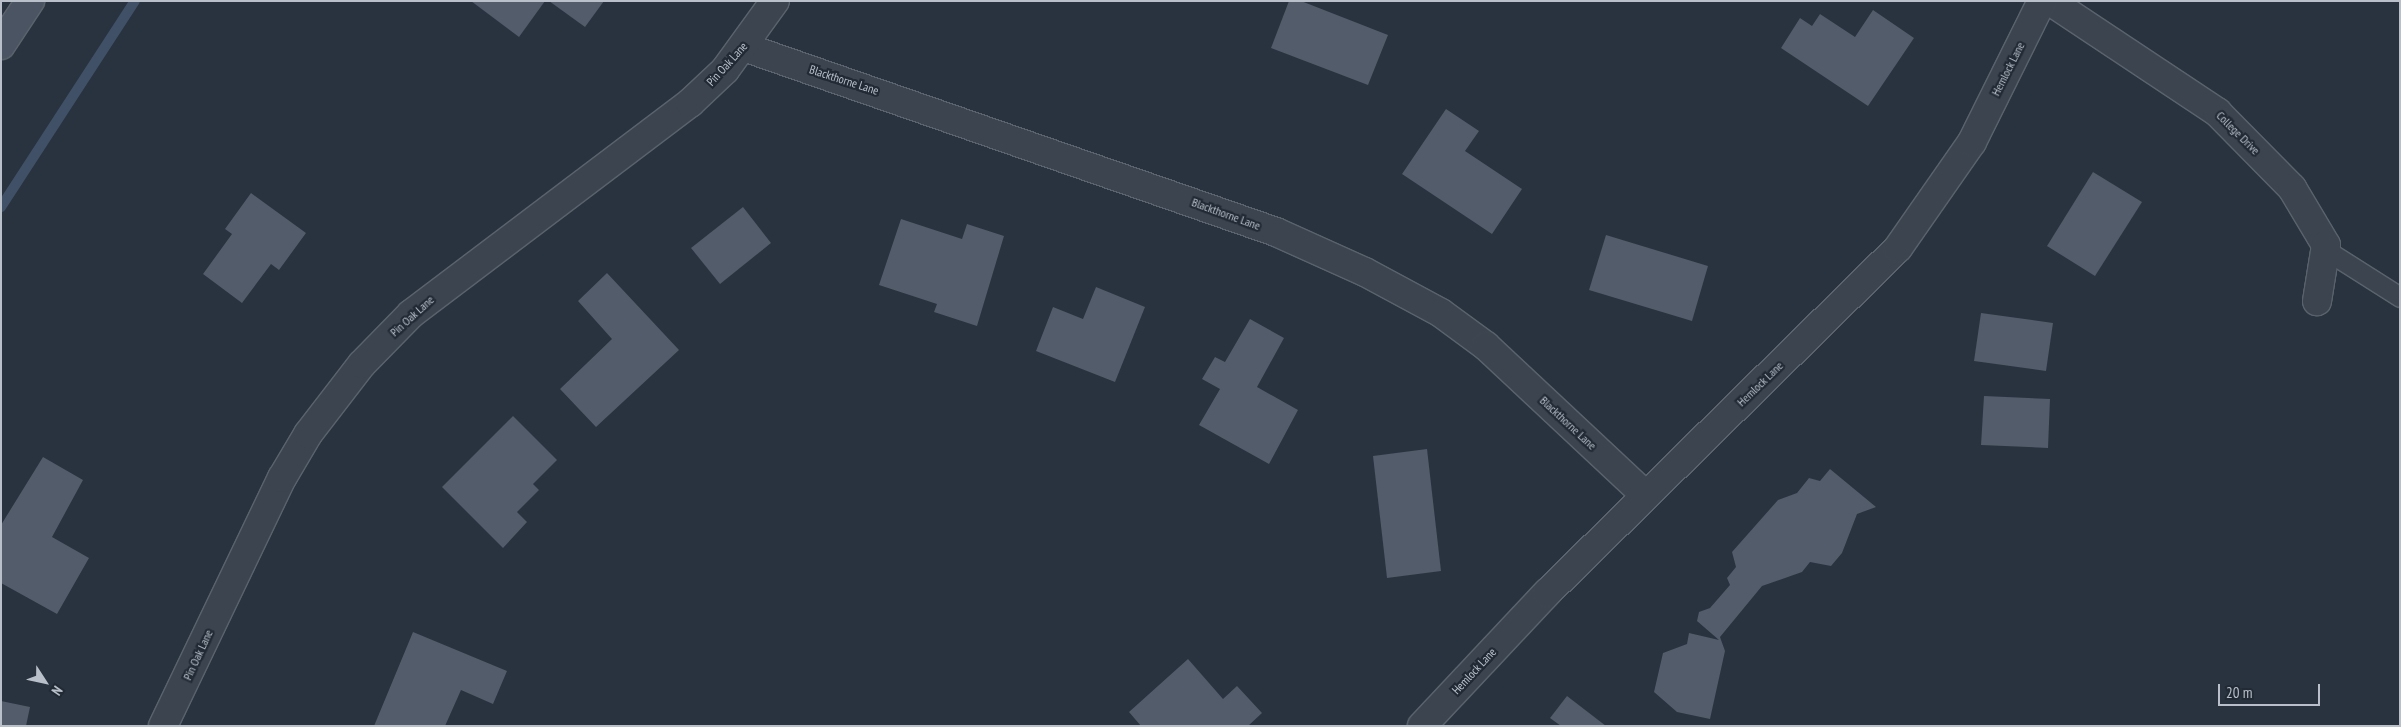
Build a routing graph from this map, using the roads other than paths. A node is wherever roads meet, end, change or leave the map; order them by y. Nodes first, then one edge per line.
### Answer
1 (30, 1) edge
2 (775, 1) edge
3 (2042, 1) edge
4 (2050, 1) edge
5 (1, 44) edge
6 (744, 47) junction
7 (2326, 250) junction
8 (2400, 297) edge
9 (2317, 301) dead end
10 (1645, 495) junction
11 (163, 726) edge
12 (1422, 726) edge

1 - 5 main road
2 - 6 street, Pin Oak Lane
3 - 10 street, Hemlock Lane
4 - 7 street, College Drive
6 - 10 street, Blackthorne Lane
6 - 11 street, Pin Oak Lane
7 - 8 lane
7 - 9 street
10 - 12 street, Hemlock Lane

